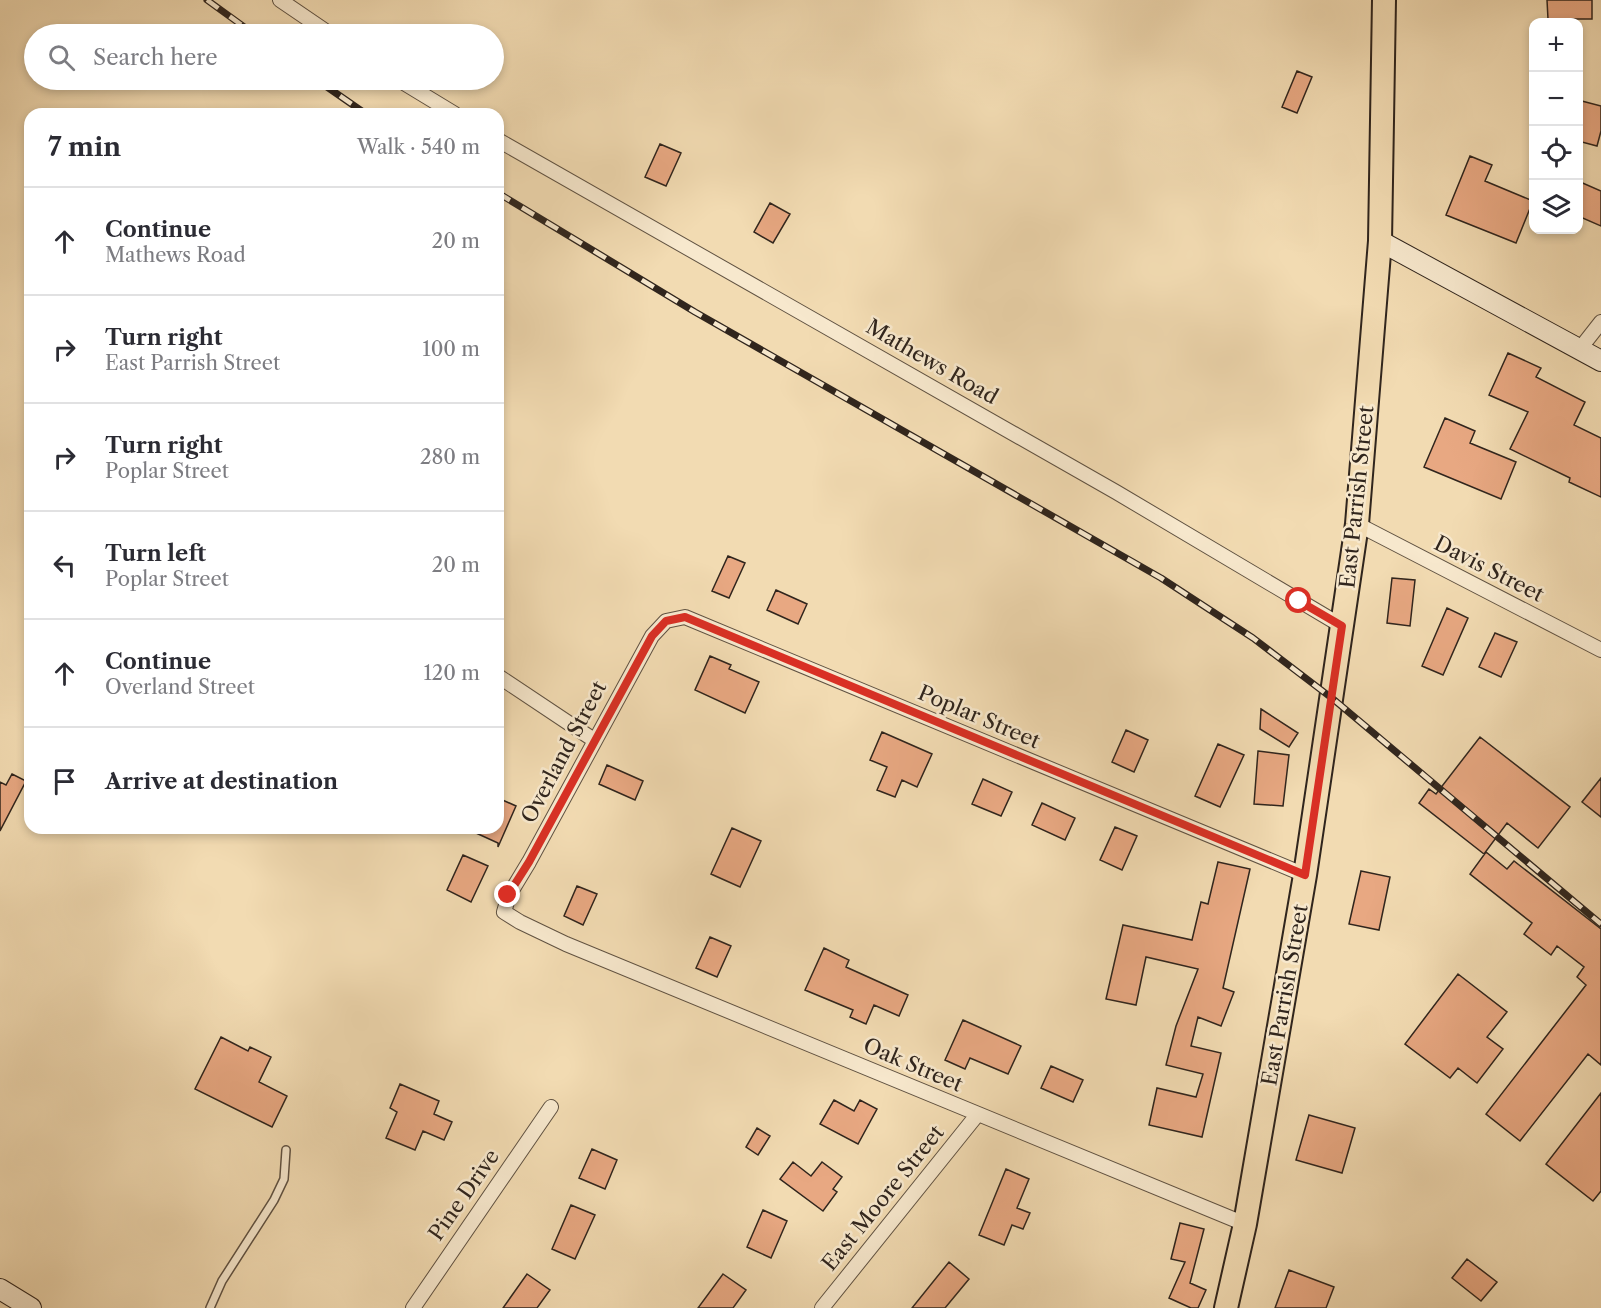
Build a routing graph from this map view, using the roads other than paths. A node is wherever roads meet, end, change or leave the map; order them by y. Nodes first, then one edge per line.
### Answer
1 (280, 0) edge
2 (1384, 0) edge
3 (315, 24) edge
4 (415, 90) edge
5 (445, 108) edge
6 (504, 143) edge
7 (1380, 241) junction
8 (1601, 322) edge
9 (1579, 350) junction
10 (1601, 361) edge
11 (1358, 524) junction
12 (1342, 626) junction
13 (646, 647) joint
14 (1601, 650) edge
15 (504, 680) edge
16 (594, 740) junction
17 (1305, 875) junction
18 (566, 944) joint
19 (551, 1107) dead end
20 (977, 1114) junction
21 (286, 1150) dead end
22 (1245, 1224) junction
23 (0, 1289) edge
24 (32, 1308) edge
25 (210, 1308) edge
26 (413, 1308) edge
27 (822, 1308) edge
28 (1226, 1308) edge

1 - 3 street
2 - 7 main road, East Parrish Street
4 - 5 street
6 - 12 street, Mathews Road
7 - 9 street
7 - 11 main road, East Parrish Street
8 - 9 street
9 - 10 street
11 - 12 main road, East Parrish Street
11 - 14 street, Davis Street
12 - 17 main road, East Parrish Street
13 - 16 street, Overland Street
13 - 17 street, Poplar Street
15 - 16 street
16 - 18 street, Overland Street
17 - 22 main road, East Parrish Street
18 - 20 street, Oak Street
19 - 26 street, Pine Drive
20 - 22 street, Oak Street
20 - 27 street, East Moore Street
21 - 25 lane
22 - 28 main road, East Parrish Street
23 - 24 street

